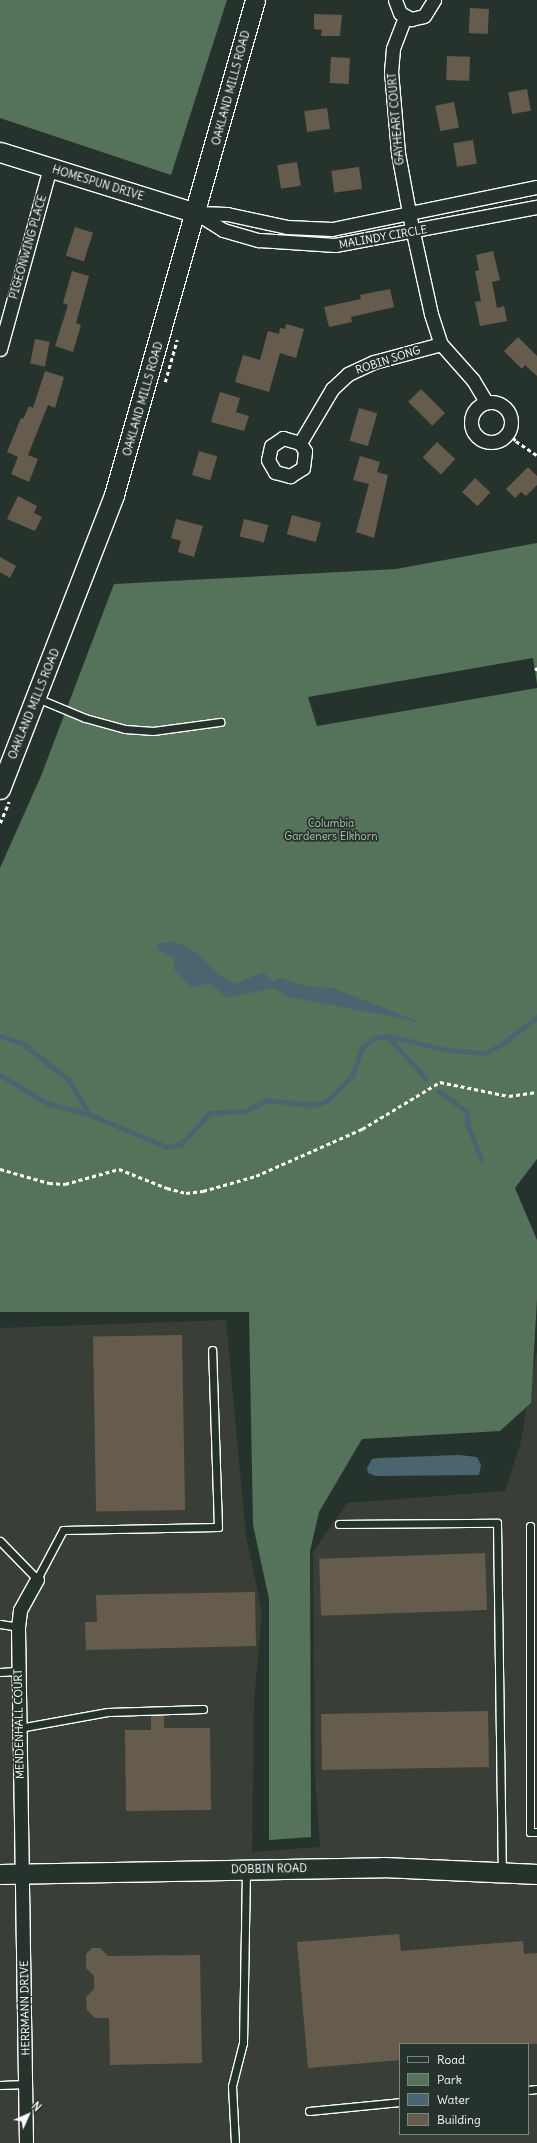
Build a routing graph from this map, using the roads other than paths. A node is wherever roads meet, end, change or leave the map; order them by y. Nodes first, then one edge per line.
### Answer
1 (255, 0) edge
2 (394, 0) edge
3 (434, 0) edge
4 (405, 16) junction
5 (0, 152) edge
6 (50, 168) junction
7 (537, 187) edge
8 (537, 207) edge
9 (196, 213) junction
10 (411, 223) junction
11 (441, 344) junction
12 (0, 349) edge
13 (486, 402) junction
14 (300, 443) dead end
15 (37, 698) junction
16 (220, 722) dead end
17 (0, 789) edge
18 (212, 1350) dead end
19 (339, 1524) dead end
20 (530, 1526) dead end
21 (0, 1541) edge
22 (37, 1579) junction
23 (0, 1624) edge
24 (18, 1627) junction
25 (18, 1671) junction
26 (0, 1672) edge
27 (203, 1709) dead end
28 (19, 1728) junction
29 (537, 1832) edge
30 (246, 1869) junction
31 (502, 1871) junction
32 (22, 1873) junction
33 (0, 1874) edge
34 (537, 1874) edge
35 (26, 2084) junction
36 (0, 2085) edge
37 (399, 2102) edge
38 (309, 2111) dead end
39 (26, 2143) edge
40 (235, 2143) edge

1 - 9 street, OAKLAND MILLS ROAD
2 - 4 street
3 - 4 street
4 - 10 street, GAYHEART COURT
5 - 6 street, HOMESPUN DRIVE
6 - 9 street, HOMESPUN DRIVE
6 - 12 street, PIGEONWING PLACE
7 - 10 street, MALINDY CIRCLE
8 - 10 street, MALINDY CIRCLE
9 - 10 street, MALINDY CIRCLE
9 - 10 street, MALINDY CIRCLE
9 - 15 street, OAKLAND MILLS ROAD
10 - 11 street, GAYHEART COURT
11 - 13 street
11 - 14 street, ROBIN SONG
13 - 13 street
15 - 16 lane
15 - 17 street, OAKLAND MILLS ROAD
18 - 22 lane
19 - 31 lane
20 - 29 lane
21 - 22 lane
22 - 24 street, MENDENHALL COURT
23 - 24 lane
24 - 25 street, MENDENHALL COURT
25 - 26 lane
25 - 28 street, MENDENHALL COURT
27 - 28 lane
28 - 32 street, MENDENHALL COURT
30 - 31 street, DOBBIN ROAD
30 - 32 street, DOBBIN ROAD
30 - 40 lane
31 - 34 street, DOBBIN ROAD
32 - 33 street, DOBBIN ROAD
32 - 35 street, HERRMANN DRIVE
35 - 36 lane
35 - 39 street, HERRMANN DRIVE
37 - 38 lane

